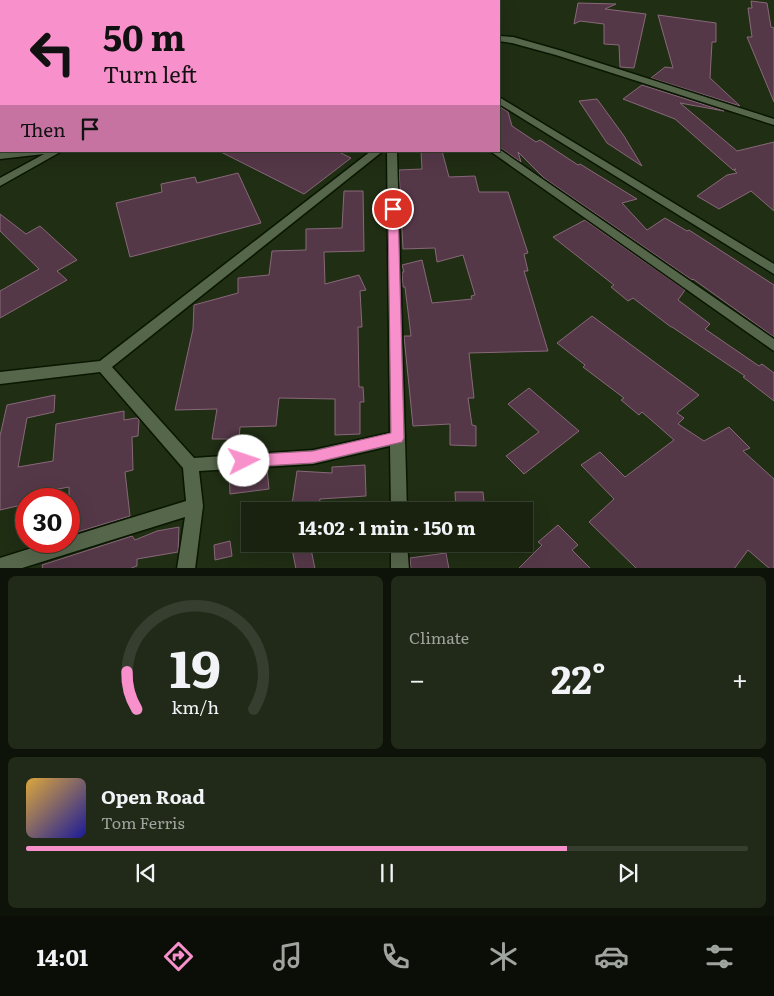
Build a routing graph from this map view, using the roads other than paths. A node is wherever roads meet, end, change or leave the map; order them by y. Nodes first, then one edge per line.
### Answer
1 (500, 38) edge
2 (500, 101) edge
3 (774, 122) edge
4 (36, 152) edge
5 (55, 152) edge
6 (377, 152) edge
7 (392, 152) edge
8 (496, 152) edge
9 (0, 156) edge
10 (0, 183) edge
11 (774, 270) edge
12 (774, 346) edge
13 (103, 366) junction
14 (0, 378) edge
15 (398, 438) junction
16 (191, 464) junction
17 (399, 502) edge
18 (195, 506) junction
19 (399, 552) edge
20 (0, 566) edge
21 (186, 568) edge
22 (400, 568) edge

1 - 3 street
2 - 11 street
4 - 9 street
5 - 10 street
6 - 13 street
7 - 15 street
8 - 12 street
13 - 14 street
13 - 16 street
15 - 16 street
15 - 17 street
16 - 18 street
18 - 20 street
18 - 21 street
19 - 22 street

